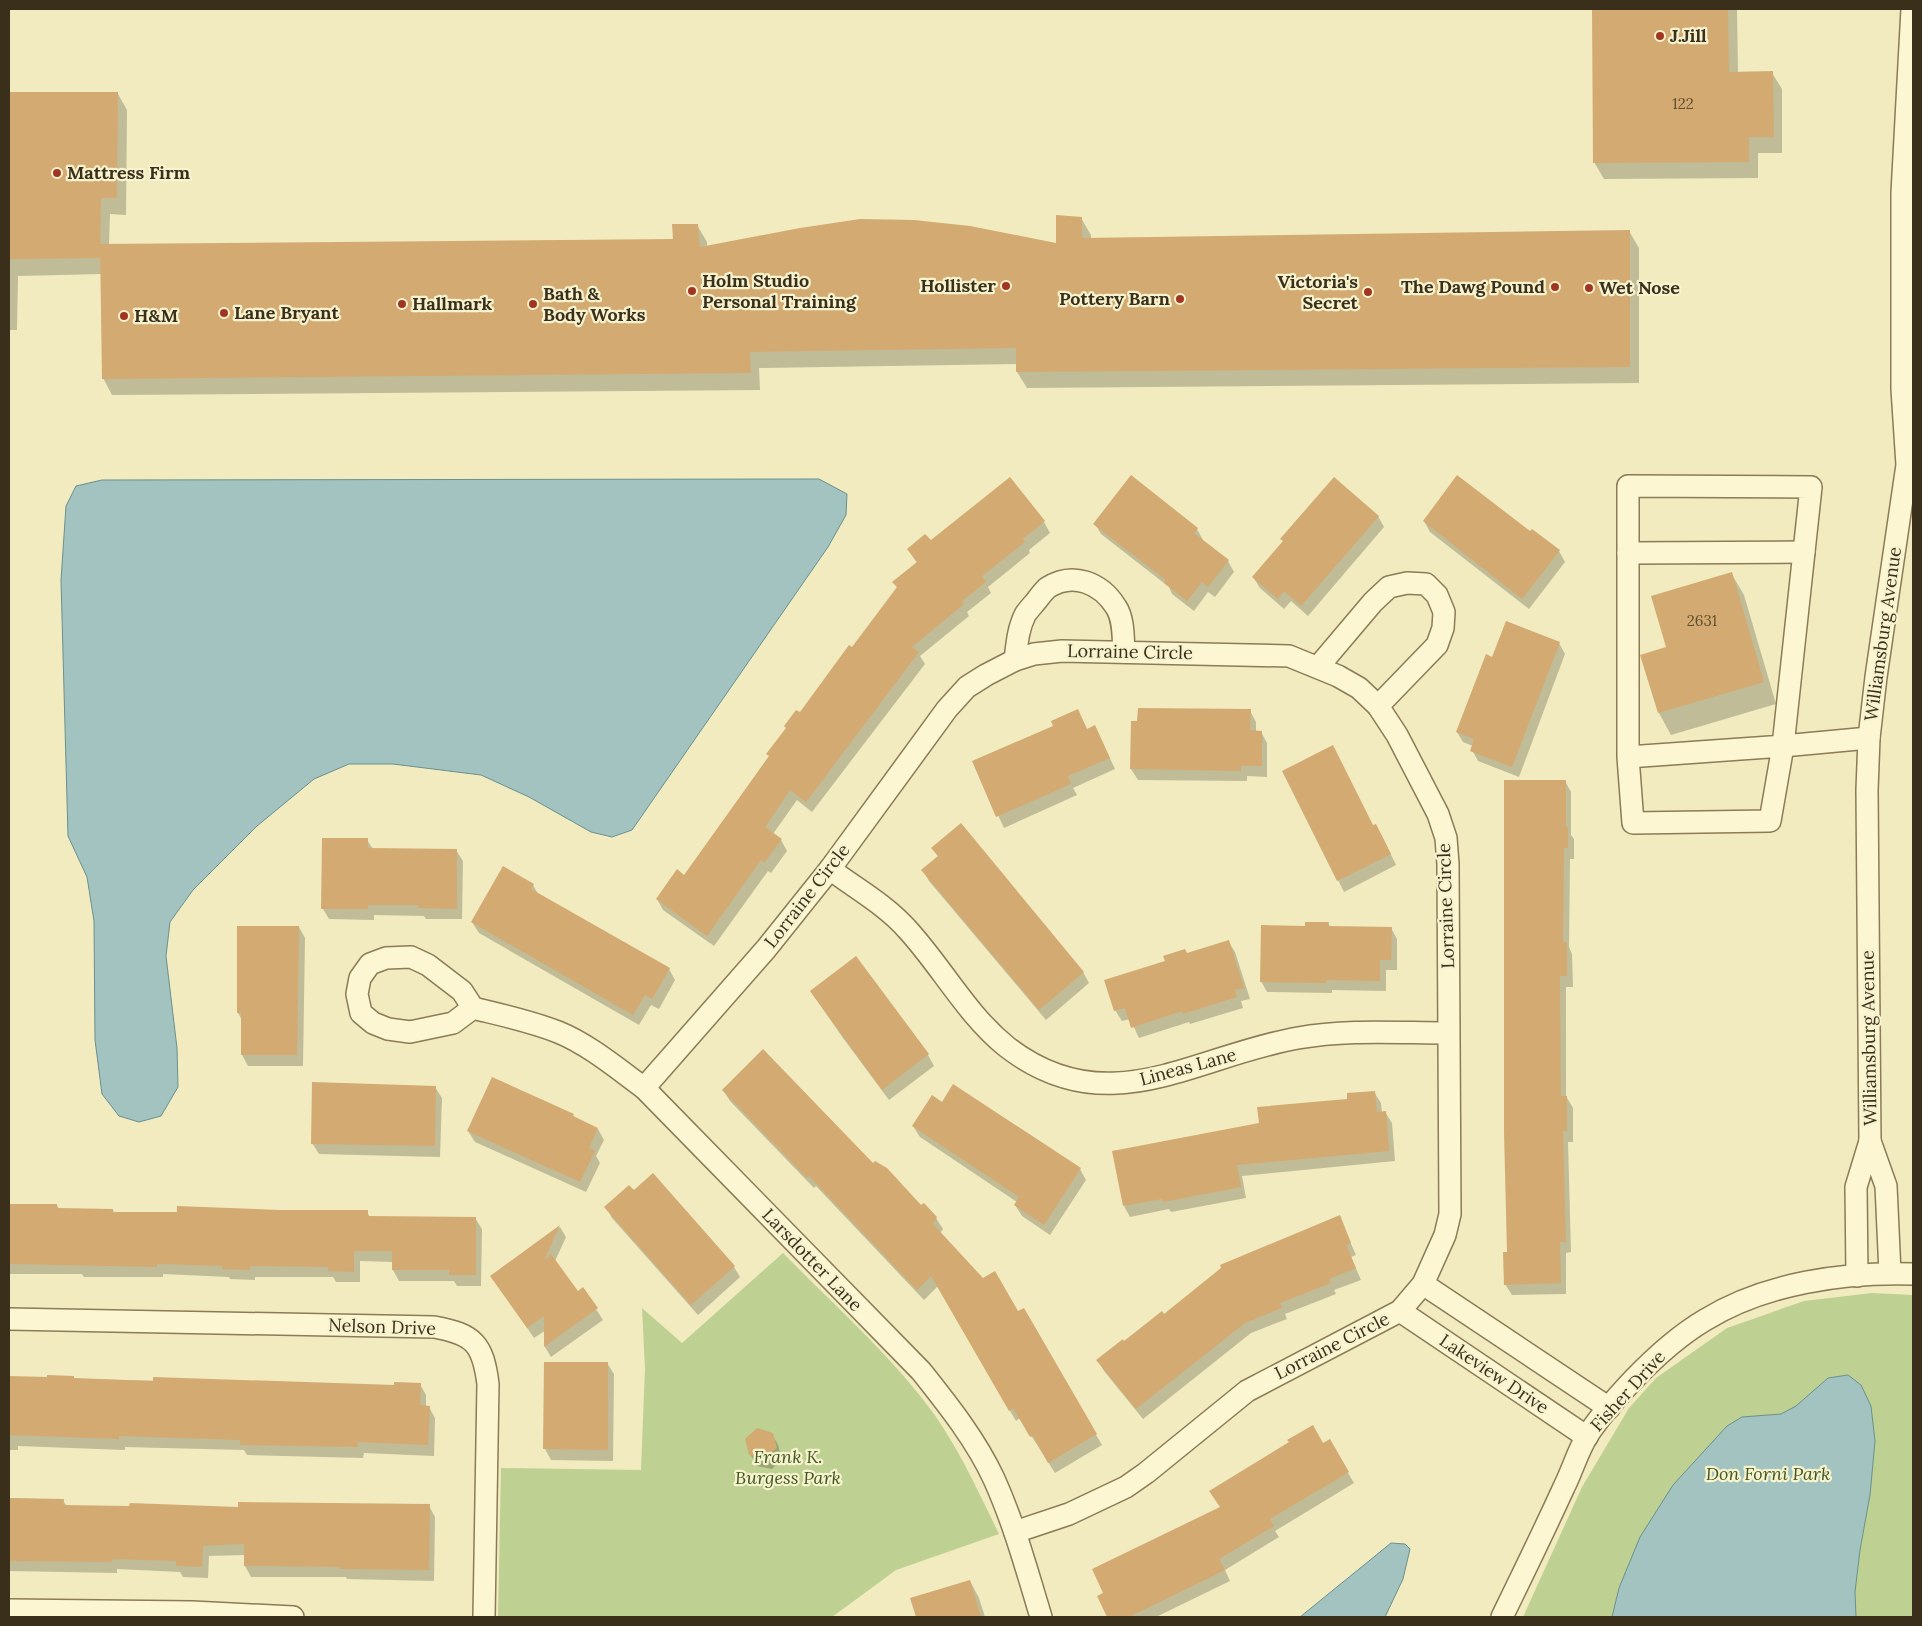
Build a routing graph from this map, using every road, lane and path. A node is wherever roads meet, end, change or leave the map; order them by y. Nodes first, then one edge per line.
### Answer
1 (1912, 9) edge
2 (1804, 552) junction
3 (1628, 553) junction
4 (1124, 652) junction
5 (1015, 660) junction
6 (1318, 667) junction
7 (1378, 706) junction
8 (1869, 738) junction
9 (1783, 746) junction
10 (1628, 757) junction
11 (830, 869) junction
12 (473, 1008) junction
13 (1448, 1033) junction
14 (644, 1088) junction
15 (1870, 1141) junction
16 (1890, 1273) junction
17 (1913, 1274) edge
18 (1857, 1276) junction
19 (1423, 1284) junction
20 (1400, 1310) junction
21 (9, 1319) edge
22 (1609, 1408) junction
23 (1587, 1437) junction
24 (1015, 1532) junction
25 (9, 1610) edge
26 (192, 1615) edge
27 (293, 1617) edge
28 (484, 1617) edge
29 (1042, 1617) edge
30 (1502, 1617) edge

1 - 8 street, Williamsburg Avenue
2 - 3 street
2 - 3 street
2 - 9 street
3 - 10 street
4 - 5 street, Lorraine Circle
4 - 5 street
4 - 6 street, Lorraine Circle
5 - 11 street, Lorraine Circle
6 - 7 street, Lorraine Circle
6 - 7 street
7 - 13 street, Lorraine Circle
8 - 9 street
8 - 15 street, Williamsburg Avenue
9 - 10 street
9 - 10 street
11 - 13 street, Lineas Lane
11 - 14 street, Lorraine Circle
12 - 12 street
12 - 14 street, Larsdotter Lane
13 - 19 street, Lorraine Circle
14 - 24 street, Larsdotter Lane
15 - 16 street, Williamsburg Avenue
15 - 18 street, Williamsburg Avenue
16 - 17 street, Fisher Drive
16 - 18 street, Fisher Drive
18 - 22 street, Fisher Drive
19 - 20 street, Lorraine Circle
19 - 22 street, Lakeview Drive
20 - 23 street, Lakeview Drive
20 - 24 street, Lorraine Circle
21 - 28 street, Nelson Drive
22 - 23 street, Fisher Drive
23 - 30 street, Fisher Drive
24 - 29 street, Larsdotter Lane
25 - 26 street
26 - 27 street

